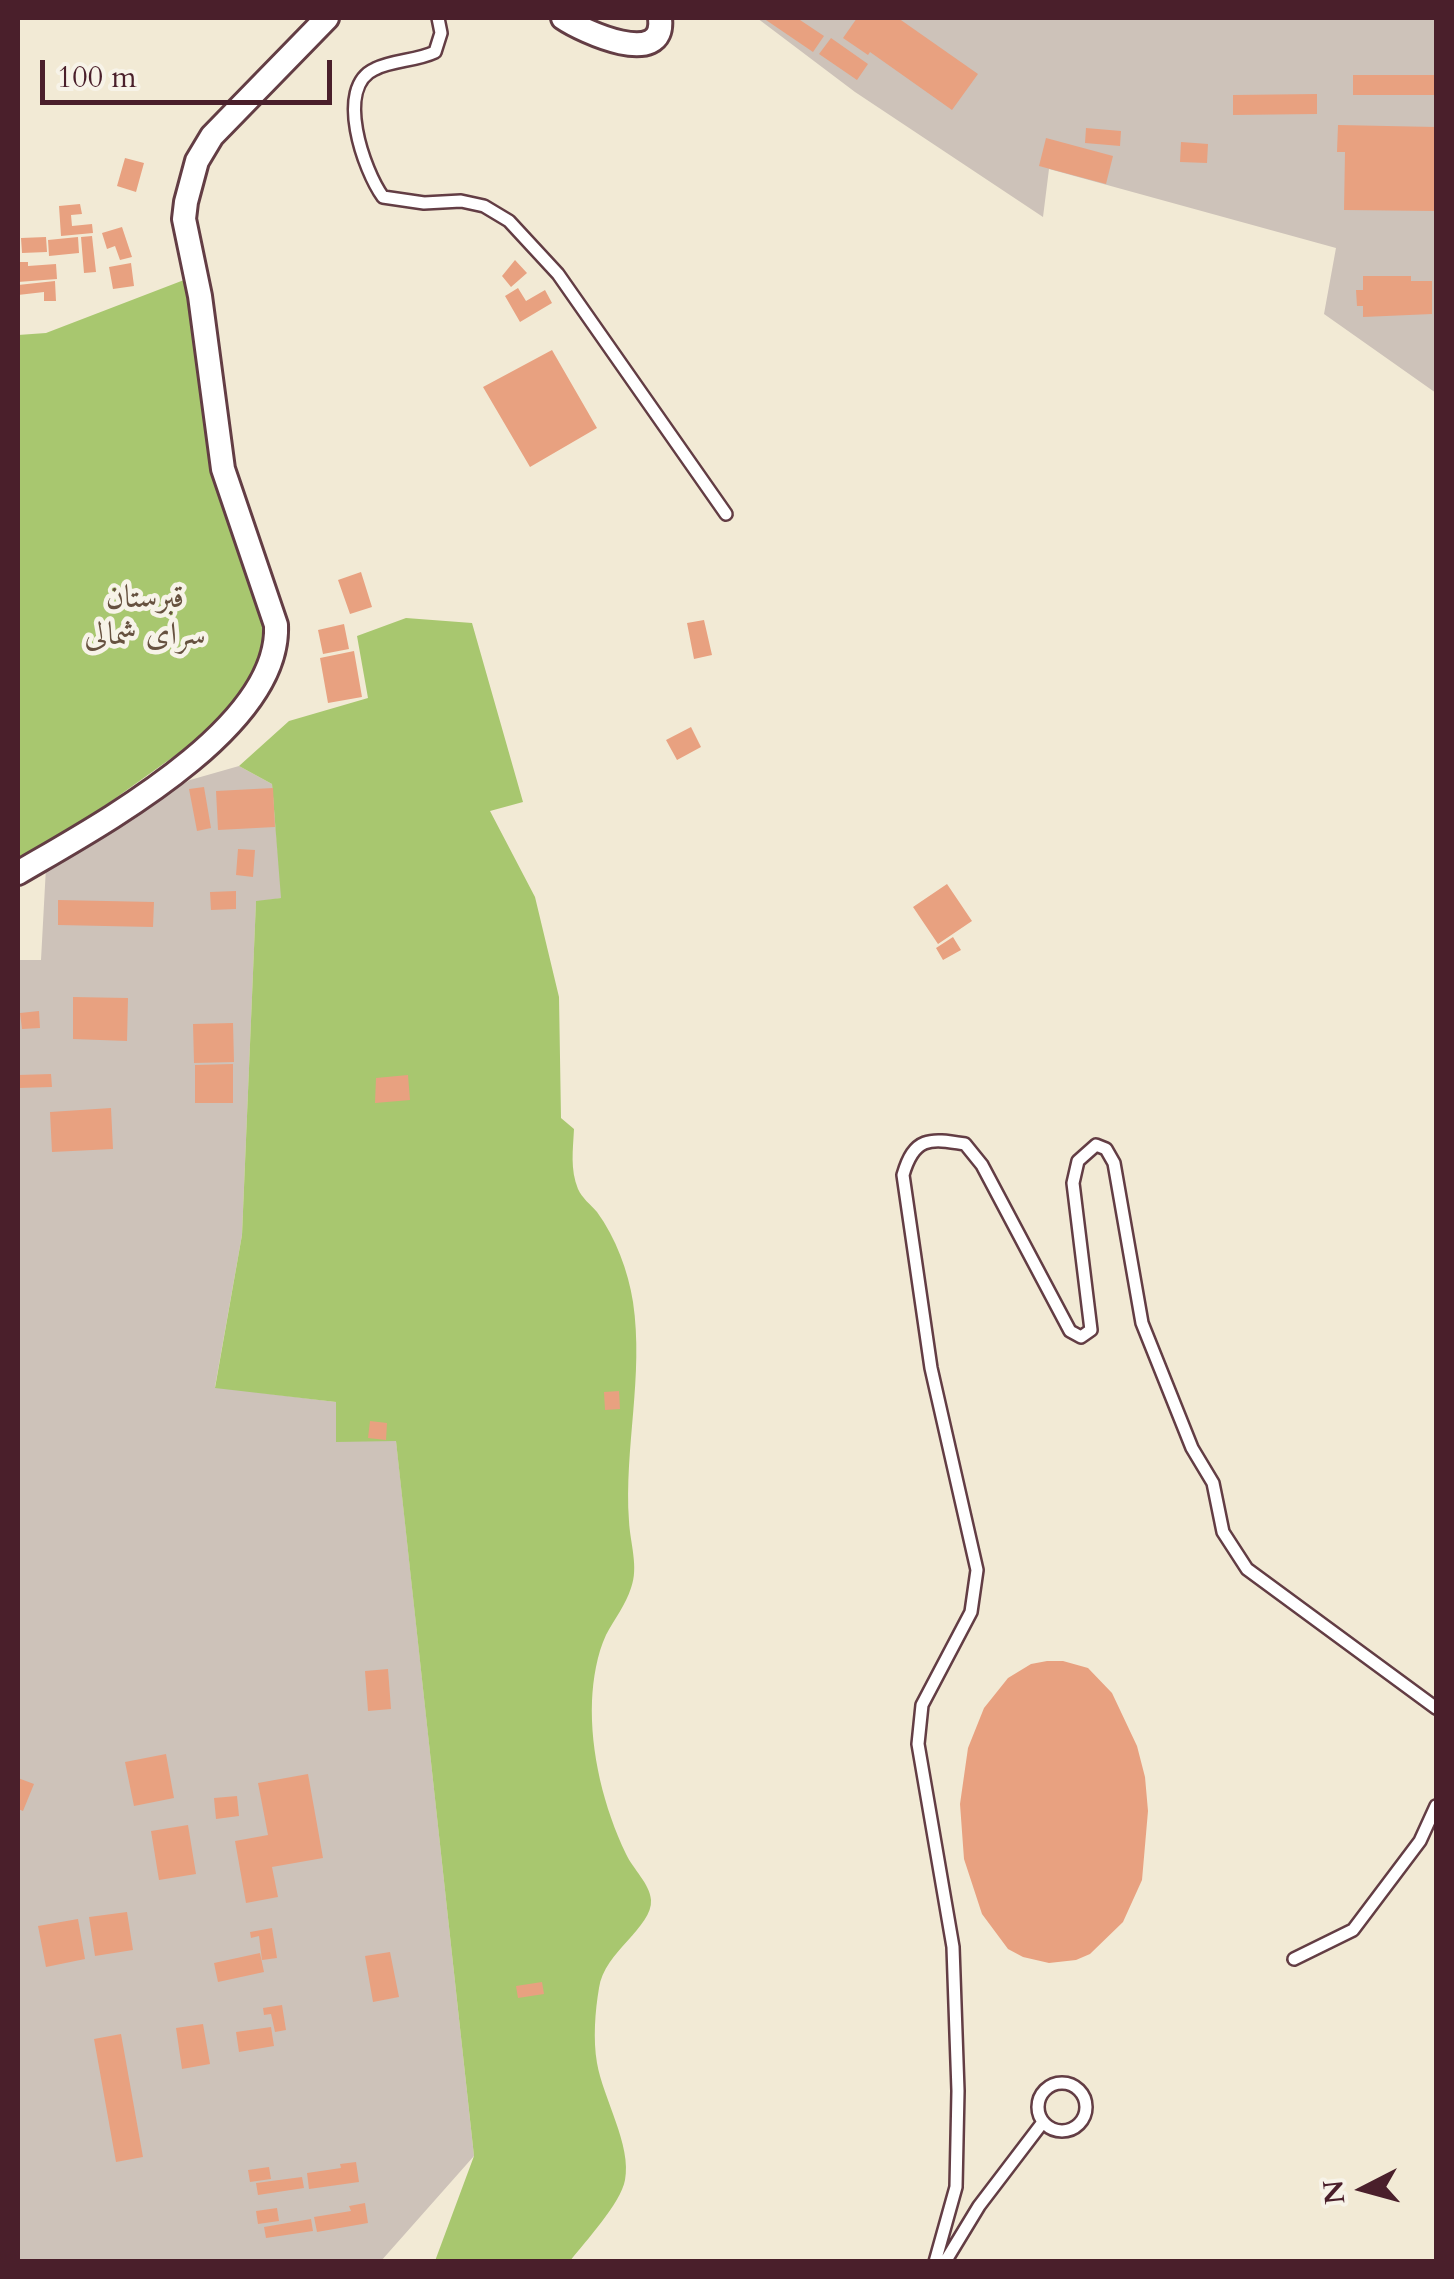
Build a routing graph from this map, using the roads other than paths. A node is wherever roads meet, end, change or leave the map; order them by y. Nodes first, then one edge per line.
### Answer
1 (326, 18) edge
2 (438, 18) edge
3 (563, 18) edge
4 (660, 18) edge
5 (726, 514) dead end
6 (18, 872) edge
7 (1436, 1708) edge
8 (1436, 1806) edge
9 (1294, 1959) dead end
10 (1043, 2122) junction
11 (935, 2262) edge
12 (945, 2262) edge

1 - 6 street
2 - 5 lane
3 - 4 street
7 - 11 lane
8 - 9 lane
10 - 10 lane
10 - 12 lane

